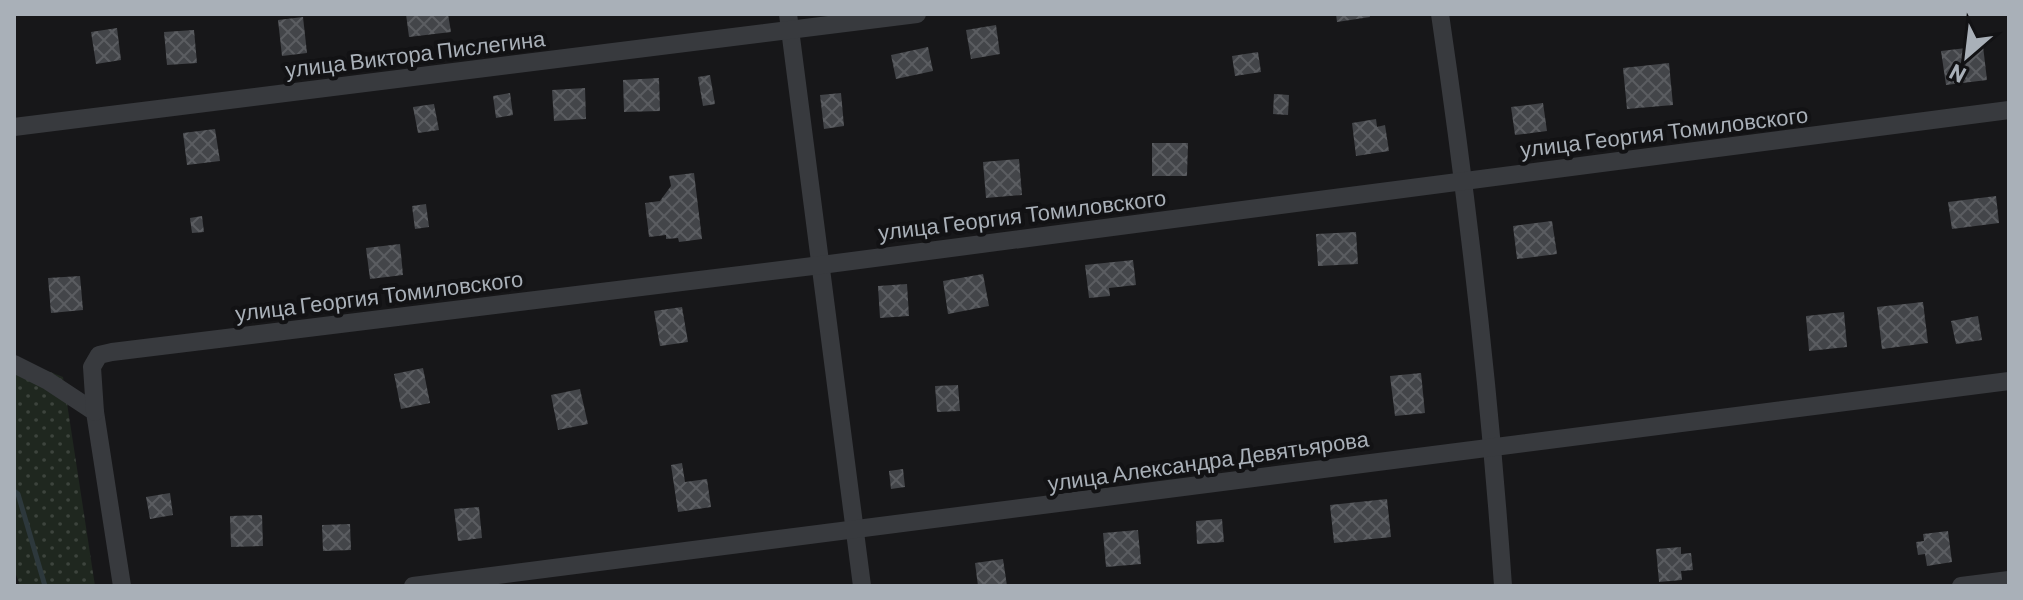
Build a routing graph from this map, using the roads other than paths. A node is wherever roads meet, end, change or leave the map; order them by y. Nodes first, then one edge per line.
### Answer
1 (917, 14) edge
2 (1440, 14) edge
3 (790, 22) edge
4 (2009, 110) edge
5 (14, 127) edge
6 (1465, 181) junction
7 (821, 265) junction
8 (14, 364) edge
9 (2009, 381) edge
10 (95, 412) junction
11 (1493, 447) junction
12 (856, 531) junction
13 (2009, 580) edge
14 (122, 586) edge
15 (413, 586) edge
16 (862, 586) edge
17 (1503, 586) edge
18 (1961, 586) edge

1 - 3 street, улица Виктора Пислегина
2 - 6 street
3 - 5 street, улица Виктора Пислегина
3 - 7 street
4 - 6 street, улица Георгия Томиловского
6 - 7 street, улица Георгия Томиловского
6 - 11 street
7 - 10 street, улица Георгия Томиловского
7 - 12 street
8 - 10 street
9 - 11 street, улица Александра Девятьярова
10 - 14 street
11 - 12 street, улица Александра Девятьярова
11 - 17 street
12 - 15 street, улица Александра Девятьярова
12 - 16 street
13 - 18 street

